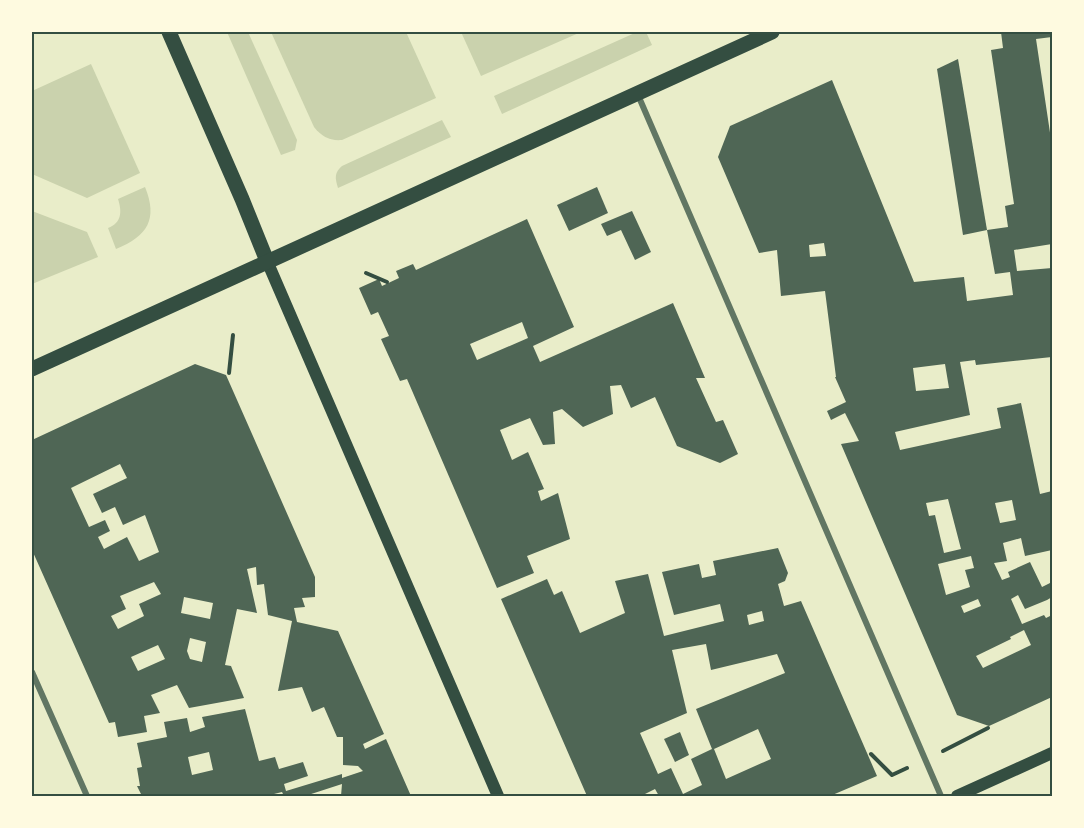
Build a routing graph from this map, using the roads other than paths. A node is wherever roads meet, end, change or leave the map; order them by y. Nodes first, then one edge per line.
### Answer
1 (169, 32) edge
2 (772, 32) edge
3 (637, 93) junction
4 (267, 261) junction
5 (32, 369) edge
6 (32, 672) edge
7 (1053, 753) edge
8 (87, 796) edge
9 (498, 796) edge
10 (941, 796) edge
11 (957, 796) edge

1 - 4 main road
2 - 3 main road
3 - 4 main road
3 - 10 street
4 - 5 main road
4 - 9 main road
6 - 8 street
7 - 11 main road

